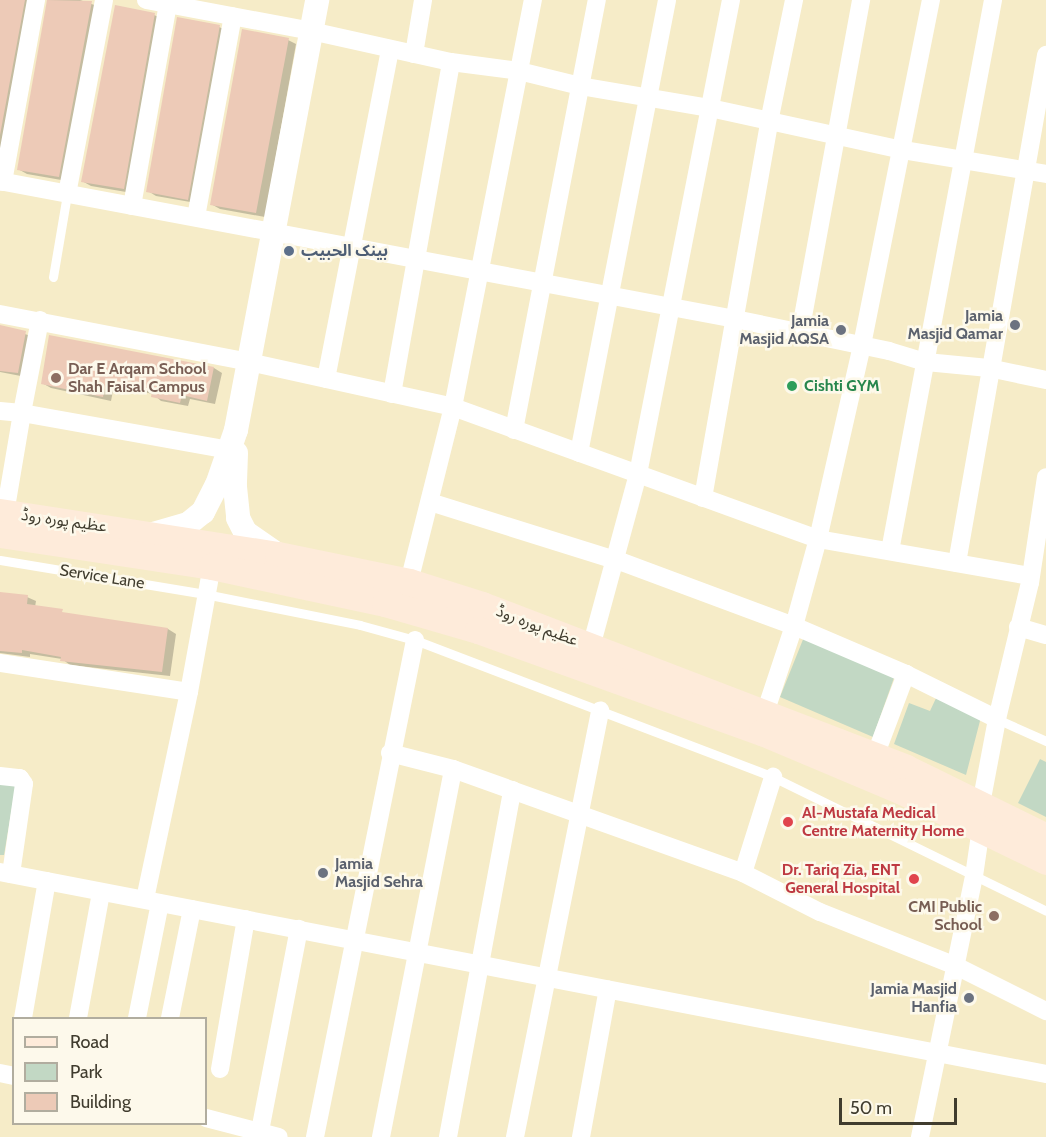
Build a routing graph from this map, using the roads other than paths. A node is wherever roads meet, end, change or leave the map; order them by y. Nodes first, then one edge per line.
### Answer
1 (36, 0) edge
2 (104, 0) edge
3 (146, 0) edge
4 (316, 0) edge
5 (423, 0) edge
6 (533, 0) edge
7 (597, 0) edge
8 (667, 0) edge
9 (731, 0) edge
10 (794, 0) edge
11 (861, 0) edge
12 (932, 0) edge
13 (993, 0) edge
14 (168, 4) junction
15 (232, 16) junction
16 (311, 31) junction
17 (390, 50) junction
18 (414, 54) junction
19 (1046, 55) edge
20 (451, 62) junction
21 (519, 71) junction
22 (580, 86) junction
23 (649, 99) junction
24 (710, 108) junction
25 (769, 122) junction
26 (834, 134) junction
27 (903, 150) junction
28 (965, 159) junction
29 (1025, 170) junction
30 (1046, 174) edge
31 (1, 182) edge
32 (68, 194) junction
33 (132, 206) junction
34 (196, 218) junction
35 (274, 232) junction
36 (351, 247) junction
37 (416, 259) junction
38 (481, 272) junction
39 (53, 277) dead end
40 (542, 284) junction
41 (609, 297) junction
42 (670, 308) junction
43 (0, 314) edge
44 (735, 319) junction
45 (40, 320) junction
46 (800, 333) junction
47 (862, 345) junction
48 (249, 362) junction
49 (926, 362) junction
50 (989, 368) junction
51 (326, 379) junction
52 (1046, 380) edge
53 (392, 394) junction
54 (453, 407) junction
55 (0, 411) edge
56 (22, 414) junction
57 (514, 430) junction
58 (234, 444) junction
59 (579, 453) junction
60 (638, 474) junction
61 (1046, 477) edge
62 (704, 498) junction
63 (430, 502) junction
64 (2, 520) edge
65 (153, 534) junction
66 (818, 539) junction
67 (890, 551) junction
68 (278, 555) junction
69 (0, 560) edge
70 (616, 560) junction
71 (957, 563) junction
72 (212, 566) junction
73 (409, 582) junction
74 (1035, 582) edge
75 (205, 594) junction
76 (794, 626) junction
77 (1018, 627) junction
78 (1046, 635) edge
79 (415, 640) junction
80 (591, 647) junction
81 (0, 663) edge
82 (906, 674) junction
83 (189, 692) junction
84 (600, 710) junction
85 (765, 713) junction
86 (998, 719) junction
87 (1046, 741) edge
88 (390, 753) junction
89 (875, 756) junction
90 (453, 769) junction
91 (0, 776) edge
92 (773, 777) junction
93 (512, 790) junction
94 (579, 815) junction
95 (981, 816) junction
96 (1046, 837) edge
97 (1046, 861) edge
98 (6, 873) edge
99 (743, 873) junction
100 (974, 876) junction
101 (47, 881) junction
102 (101, 893) junction
103 (153, 901) junction
104 (192, 909) junction
105 (1046, 911) edge
106 (246, 919) junction
107 (299, 929) junction
108 (354, 940) junction
109 (416, 953) junction
110 (479, 964) junction
111 (956, 966) junction
112 (546, 977) junction
113 (608, 989) junction
114 (1046, 1011) edge
115 (23, 1017) edge
116 (78, 1017) edge
117 (137, 1017) edge
118 (170, 1017) edge
119 (938, 1053) junction
120 (220, 1069) dead end
121 (1046, 1074) edge
122 (207, 1118) edge
123 (260, 1131) junction
124 (279, 1137) edge
125 (315, 1137) edge
126 (381, 1137) edge
127 (448, 1137) edge
128 (515, 1137) edge
129 (581, 1137) edge
130 (920, 1137) edge

1 - 31 street
2 - 32 street
3 - 14 street
4 - 16 street
5 - 18 street
6 - 21 street
7 - 22 street
8 - 23 street
9 - 24 street
10 - 25 street
11 - 26 street
12 - 27 street
13 - 28 street
14 - 15 street
14 - 33 street
15 - 16 street
15 - 34 street
16 - 17 street
16 - 35 street
17 - 18 street
17 - 36 street
18 - 20 street
19 - 29 street
20 - 21 street
20 - 37 street
21 - 22 street
21 - 38 street
22 - 23 street
22 - 40 street
23 - 24 street
23 - 41 street
24 - 25 street
24 - 42 street
25 - 26 street
25 - 44 street
26 - 27 street
26 - 46 street
27 - 28 street
27 - 47 street
28 - 29 street
28 - 49 street
29 - 30 street
29 - 50 street
31 - 32 street
32 - 33 street
32 - 39 lane
33 - 34 street
34 - 35 street
35 - 36 street
35 - 48 street
36 - 37 street
36 - 51 street
37 - 38 street
37 - 53 street
38 - 40 street
38 - 54 street
40 - 41 street
40 - 57 street
41 - 42 street
41 - 59 street
42 - 44 street
42 - 60 street
43 - 45 street
44 - 46 street
44 - 62 street
45 - 48 street
45 - 56 street
46 - 47 street
47 - 49 street
47 - 66 street
48 - 51 street
48 - 58 street
49 - 50 street
49 - 67 street
50 - 52 street
50 - 71 street
51 - 53 street
53 - 54 street
54 - 57 street
54 - 63 street
55 - 56 street
56 - 58 street
56 - 64 street
57 - 59 street
58 - 65 street
58 - 68 street
59 - 60 street
60 - 62 street
60 - 70 street
61 - 74 street
62 - 66 street
63 - 70 street
63 - 73 street
64 - 65 main road, عظیم پورہ روڈ
64 - 72 main road, عظیم پورہ روڈ
65 - 68 main road, عظیم پورہ روڈ
66 - 67 street
66 - 76 street
67 - 71 street
68 - 73 main road, عظیم پورہ روڈ
69 - 75 lane, Service Lane
70 - 76 street
70 - 80 street
71 - 74 street
72 - 75 street
72 - 95 main road, عظیم پورہ روڈ
73 - 80 main road, عظیم پورہ روڈ
74 - 77 street
75 - 79 lane, Service Lane
75 - 83 street
76 - 82 street
76 - 85 street
77 - 78 street
77 - 86 street
79 - 84 lane, Service Lane
79 - 88 street
80 - 85 main road, عظیم پورہ روڈ
81 - 83 street
82 - 86 street
82 - 89 street
83 - 103 street
84 - 92 lane, Service Lane
84 - 94 street
85 - 89 main road, عظیم پورہ روڈ
86 - 87 lane
86 - 95 street
88 - 90 street
88 - 108 street
89 - 95 main road, عظیم پورہ روڈ
90 - 93 street
90 - 109 street
91 - 98 street
92 - 99 street
92 - 100 lane, Service Lane
93 - 94 street
93 - 110 street
94 - 99 street
94 - 112 street
95 - 96 main road, عظیم پورہ روڈ
95 - 97 main road, عظیم پورہ روڈ
95 - 100 street
98 - 101 street
99 - 111 street
100 - 105 lane, Service Lane
100 - 111 street
101 - 102 street
101 - 115 street
102 - 103 street
102 - 116 street
103 - 104 street
103 - 117 street
104 - 106 street
104 - 118 street
106 - 107 street
106 - 120 street
107 - 108 street
107 - 123 street
108 - 109 street
108 - 125 street
109 - 110 street
109 - 126 street
110 - 112 street
110 - 127 street
111 - 114 street
111 - 119 street
112 - 113 street
112 - 128 street
113 - 119 street
113 - 129 street
119 - 121 street
119 - 130 street
122 - 123 street
123 - 124 street

